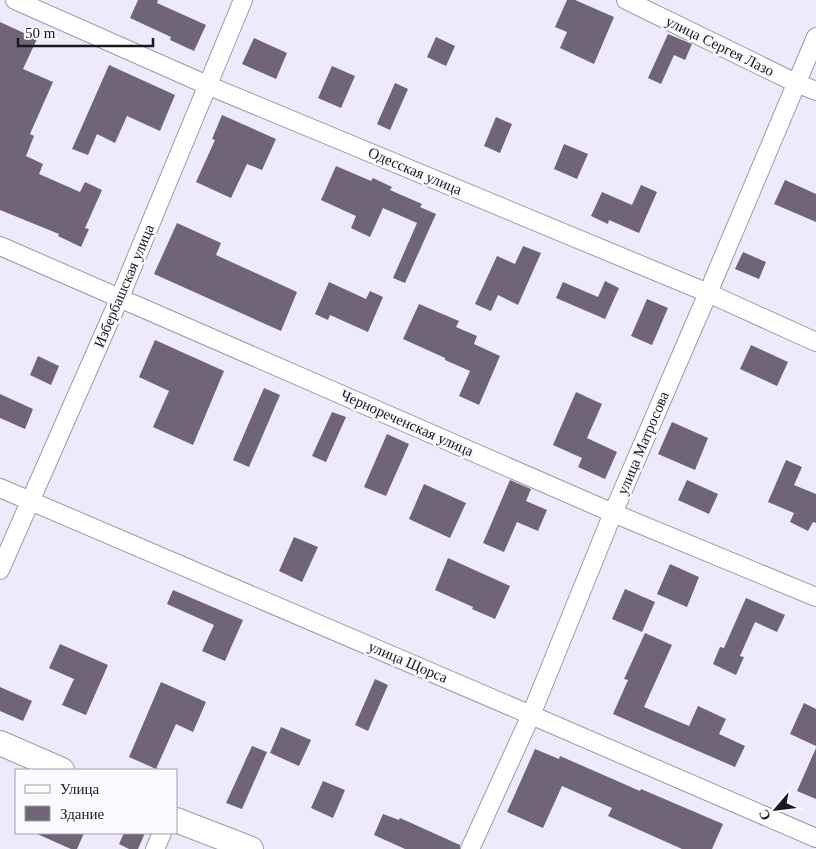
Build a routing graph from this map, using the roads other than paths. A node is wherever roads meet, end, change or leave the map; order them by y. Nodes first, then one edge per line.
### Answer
1 (15, 0) edge
2 (243, 0) edge
3 (626, 0) edge
4 (816, 37) edge
5 (796, 83) junction
6 (207, 85) junction
7 (816, 91) edge
8 (0, 246) edge
9 (708, 293) junction
10 (120, 297) junction
11 (816, 342) edge
12 (0, 488) edge
13 (30, 501) junction
14 (613, 513) junction
15 (0, 570) edge
16 (816, 597) edge
17 (531, 715) junction
18 (0, 743) edge
19 (60, 769) edge
20 (178, 821) edge
21 (162, 834) edge
22 (816, 838) edge
23 (155, 849) edge
24 (251, 849) edge
25 (470, 849) edge

1 - 6 street, Одесская улица
2 - 6 street, Избербашская улица
3 - 5 street, улица Сергея Лазо
4 - 5 street, улица Матросова
5 - 7 street, улица Сергея Лазо
5 - 9 street, улица Матросова
6 - 9 street, Одесская улица
6 - 10 street, Избербашская улица
8 - 10 street, Чернореченская улица
9 - 11 street, Одесская улица
9 - 14 street, улица Матросова
10 - 13 street, Избербашская улица
10 - 14 street, Чернореченская улица
12 - 13 street, улица Щорса
13 - 15 street, Избербашская улица
13 - 17 street, улица Щорса
14 - 16 street, Чернореченская улица
14 - 17 street, улица Матросова
17 - 22 street, улица Щорса
17 - 25 street, улица Матросова
18 - 19 street
20 - 24 street
21 - 23 street

